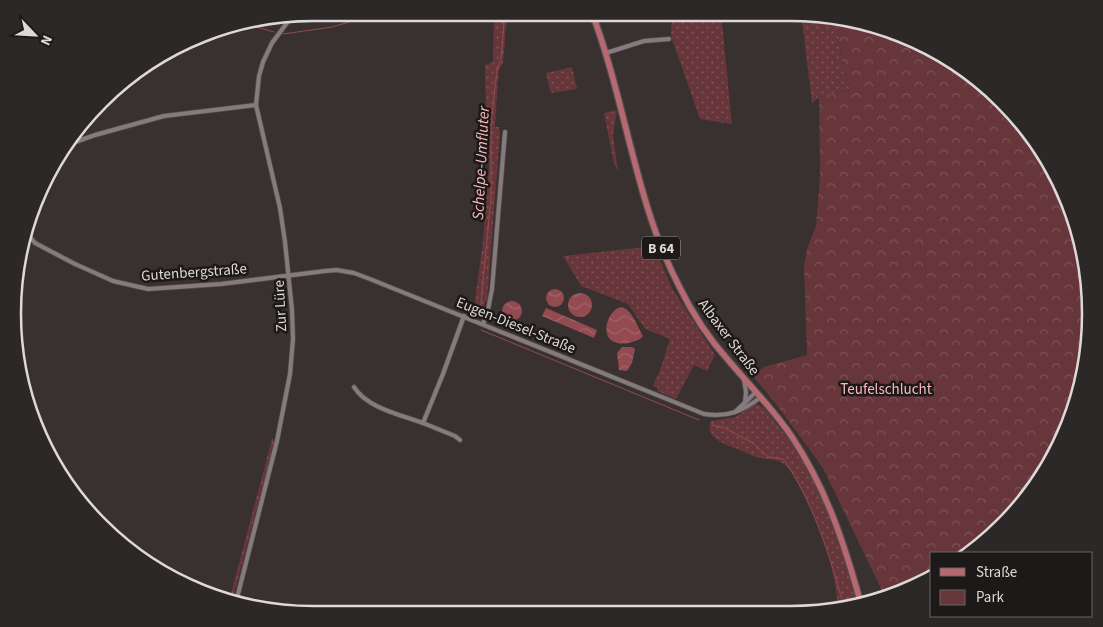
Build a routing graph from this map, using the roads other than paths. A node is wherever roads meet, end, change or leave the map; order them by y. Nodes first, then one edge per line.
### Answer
1 (595, 21) edge
2 (287, 23) edge
3 (669, 39) dead end
4 (606, 52) junction
5 (256, 105) junction
6 (505, 132) dead end
7 (78, 141) edge
8 (31, 238) edge
9 (290, 275) junction
10 (464, 316) junction
11 (483, 324) junction
12 (743, 378) junction
13 (354, 387) dead end
14 (758, 394) junction
15 (745, 403) junction
16 (731, 415) junction
17 (423, 423) junction
18 (460, 440) dead end
19 (238, 596) edge
20 (859, 597) edge

1 - 4 main road, Albaxer Straße / B 64
2 - 5 street, Zur Lüre
3 - 4 street
4 - 12 main road, Albaxer Straße / B 64
5 - 7 street
5 - 9 street, Zur Lüre
6 - 11 street
8 - 9 street, Gutenbergstraße
9 - 10 street, Eugen-Diesel-Straße
9 - 19 street, Zur Lüre
10 - 11 street, Eugen-Diesel-Straße
10 - 17 street
11 - 16 street, Eugen-Diesel-Straße
12 - 14 main road, Albaxer Straße / B 64
12 - 15 street
13 - 17 street
14 - 15 street
14 - 16 street
14 - 20 main road, Albaxer Straße / B 64
15 - 16 street
17 - 18 street

